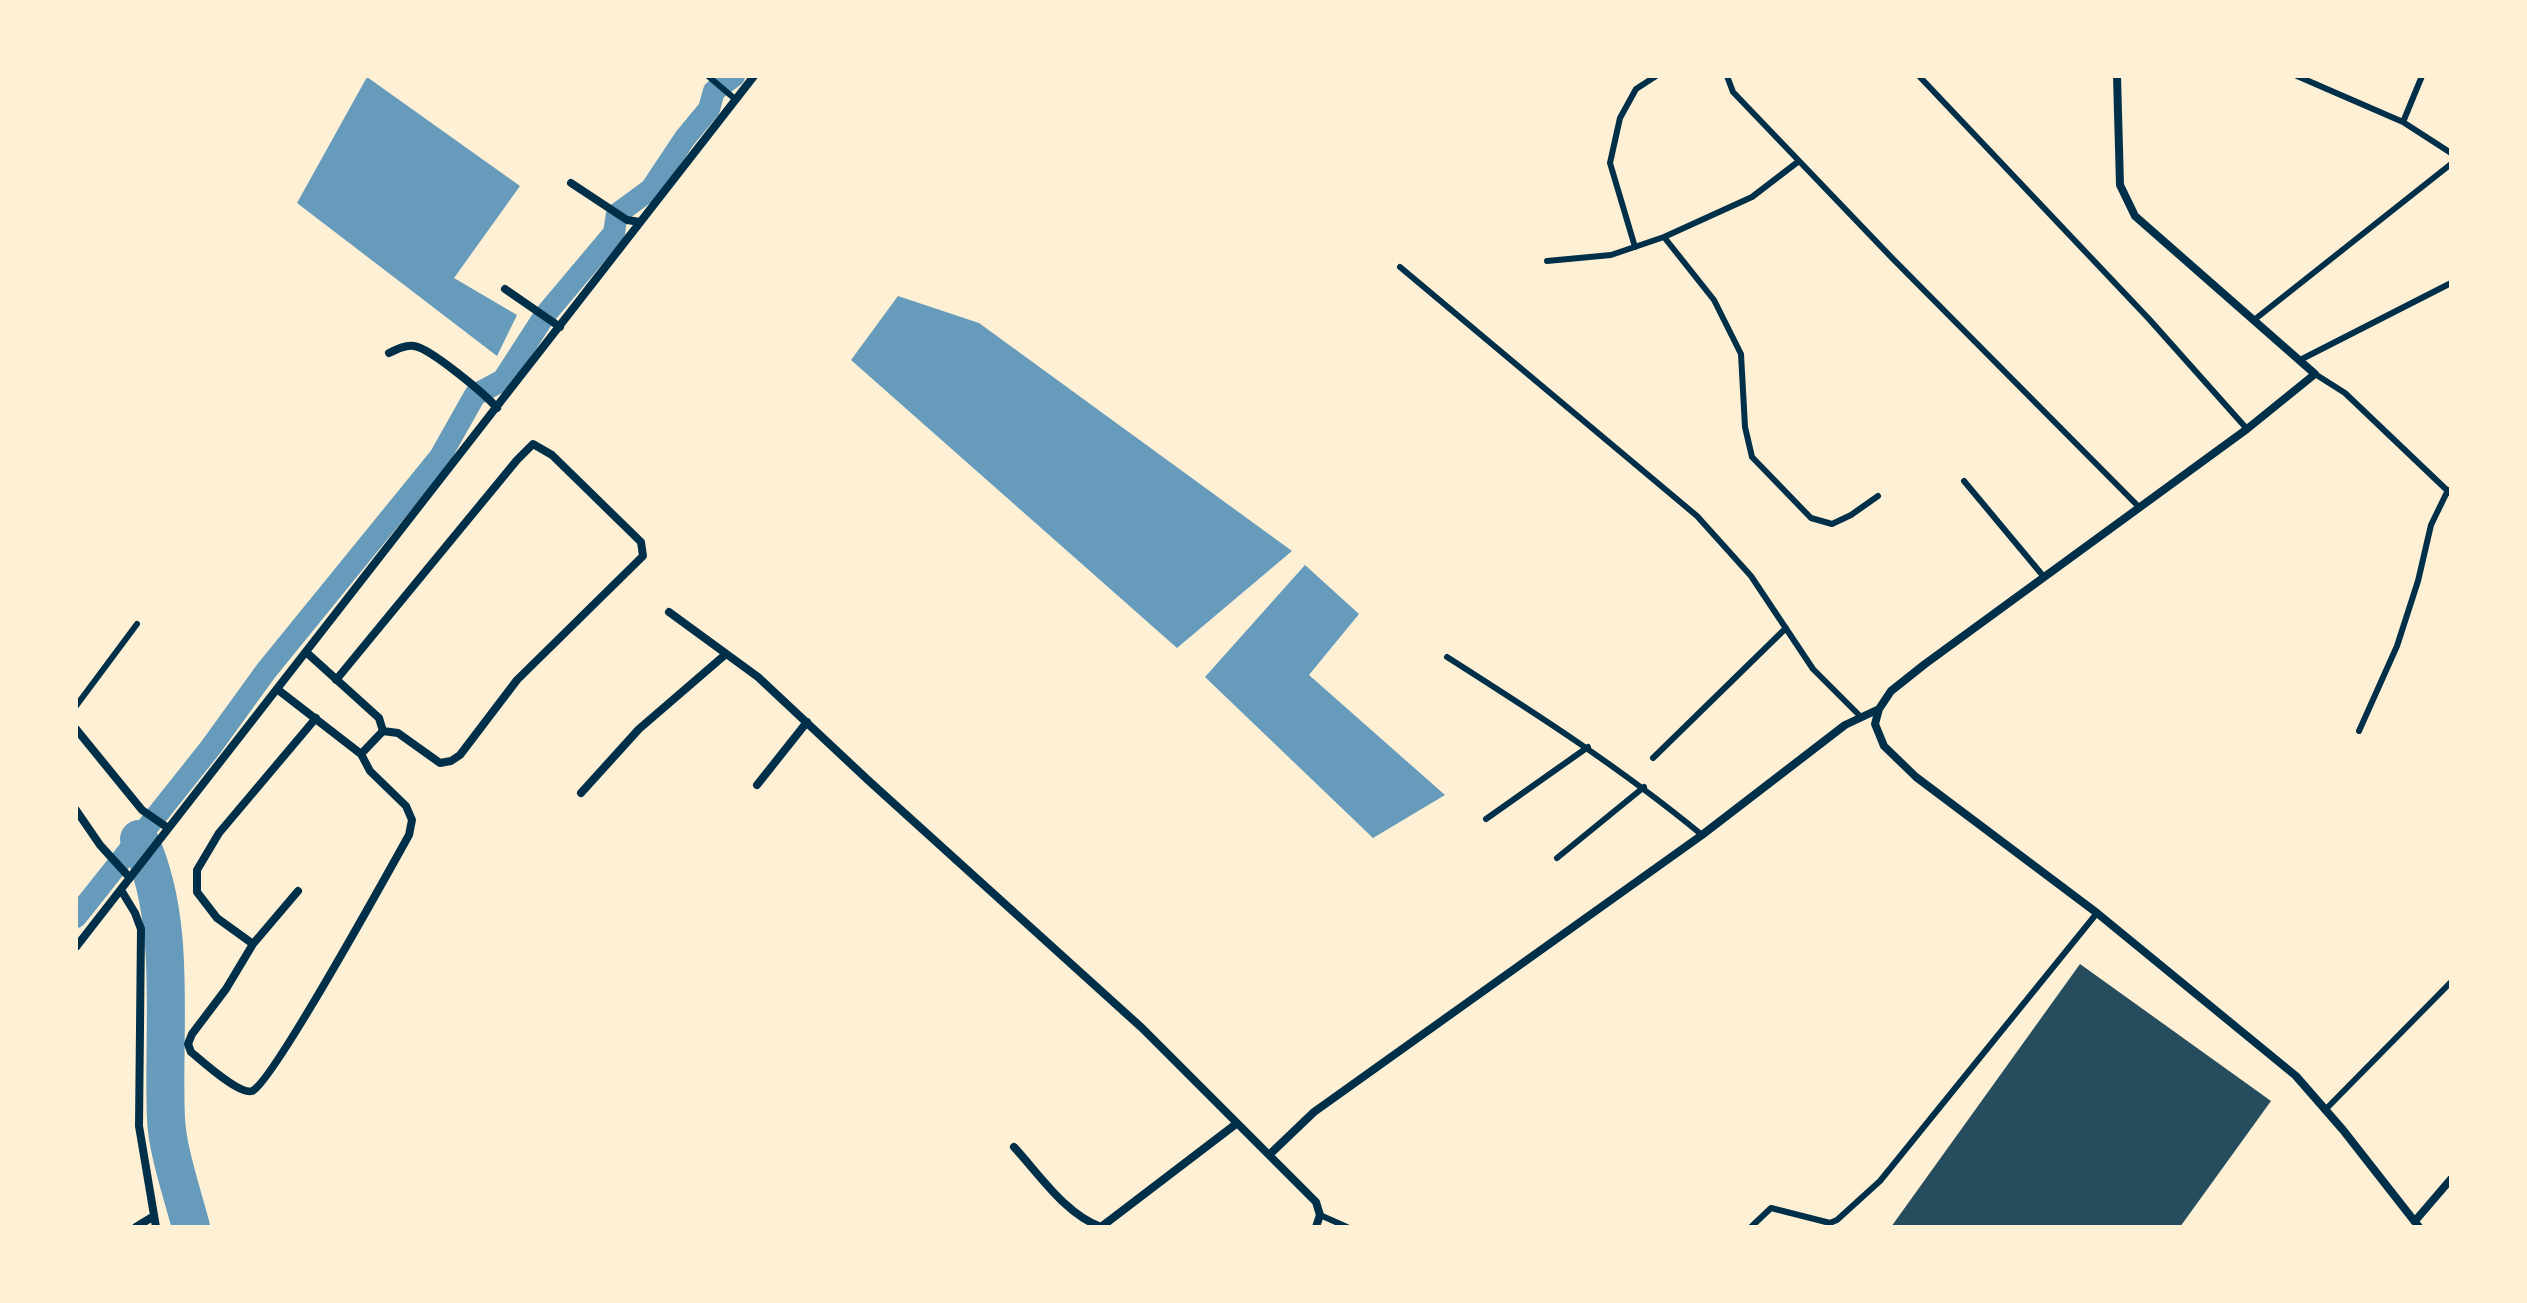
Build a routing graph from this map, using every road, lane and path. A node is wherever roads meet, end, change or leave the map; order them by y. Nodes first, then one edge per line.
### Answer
1 (708, 76) edge
2 (754, 76) edge
3 (1656, 76) edge
4 (1727, 76) edge
5 (1919, 76) edge
6 (2117, 76) edge
7 (2297, 76) edge
8 (2422, 76) edge
9 (735, 99) junction
10 (2403, 122) junction
11 (2451, 153) edge
12 (1799, 161) junction
13 (2451, 164) edge
14 (571, 183) dead end
15 (640, 222) junction
16 (1664, 237) junction
17 (1635, 247) junction
18 (1547, 261) dead end
19 (1400, 267) dead end
20 (2451, 283) edge
21 (505, 289) dead end
22 (2254, 320) junction
23 (560, 327) junction
24 (389, 353) dead end
25 (2300, 360) junction
26 (2315, 374) junction
27 (497, 408) junction
28 (2247, 429) junction
29 (1964, 481) dead end
30 (2449, 492) edge
31 (1878, 496) dead end
32 (2139, 507) junction
33 (2044, 577) junction
34 (669, 612) dead end
35 (137, 624) dead end
36 (1786, 628) junction
37 (306, 652) junction
38 (726, 654) junction
39 (1447, 657) dead end
40 (336, 680) junction
41 (277, 689) junction
42 (76, 706) edge
43 (1879, 709) junction
44 (1861, 717) junction
45 (316, 718) junction
46 (807, 722) junction
47 (76, 729) edge
48 (383, 731) junction
49 (2359, 731) dead end
50 (1588, 747) junction
51 (361, 754) junction
52 (1653, 758) dead end
53 (757, 785) dead end
54 (1644, 787) junction
55 (581, 793) dead end
56 (76, 810) edge
57 (1486, 819) dead end
58 (164, 826) junction
59 (1702, 835) junction
60 (1557, 858) dead end
61 (130, 878) junction
62 (121, 890) junction
63 (298, 891) dead end
64 (2097, 913) junction
65 (253, 944) junction
66 (76, 947) edge
67 (2451, 982) edge
68 (2325, 1110) junction
69 (1236, 1124) junction
70 (1014, 1147) dead end
71 (1269, 1155) junction
72 (2451, 1179) edge
73 (1320, 1215) junction
74 (154, 1216) junction
75 (2417, 1224) edge
76 (136, 1227) edge
77 (156, 1227) edge
78 (1316, 1227) edge
79 (1347, 1227) edge
80 (1751, 1227) edge

1 - 9 lane
2 - 9 street
3 - 17 lane
4 - 12 lane
5 - 28 lane
6 - 22 street
7 - 10 lane
8 - 10 lane
9 - 15 street
10 - 11 lane
12 - 16 lane
12 - 32 lane
13 - 22 lane
14 - 15 street
15 - 23 street
16 - 17 lane
16 - 31 lane
17 - 18 lane
19 - 36 lane
20 - 25 lane
21 - 23 street
22 - 25 street
23 - 27 street
24 - 27 street
25 - 26 street
26 - 28 street
26 - 30 lane
27 - 37 street
28 - 32 street
29 - 33 lane
30 - 49 lane
32 - 33 street
33 - 43 street
34 - 38 street
35 - 42 lane
36 - 44 lane
36 - 52 lane
37 - 40 street
37 - 41 street
38 - 46 street
38 - 55 street
39 - 50 lane
40 - 48 street
40 - 48 street
41 - 45 street
41 - 58 street
43 - 44 street
43 - 64 street
44 - 59 street
45 - 51 street
45 - 65 street
46 - 53 street
46 - 69 street
47 - 58 street
48 - 51 street
50 - 54 lane
50 - 57 lane
51 - 65 street
54 - 59 lane
54 - 60 lane
56 - 61 street
58 - 61 street
59 - 71 street
61 - 62 street
62 - 66 street
62 - 74 street
63 - 65 street
64 - 68 street
64 - 80 lane
67 - 68 lane
68 - 75 street
69 - 70 street
69 - 71 street
71 - 73 street
72 - 75 street
73 - 78 street
73 - 79 lane
74 - 76 street
74 - 77 street

